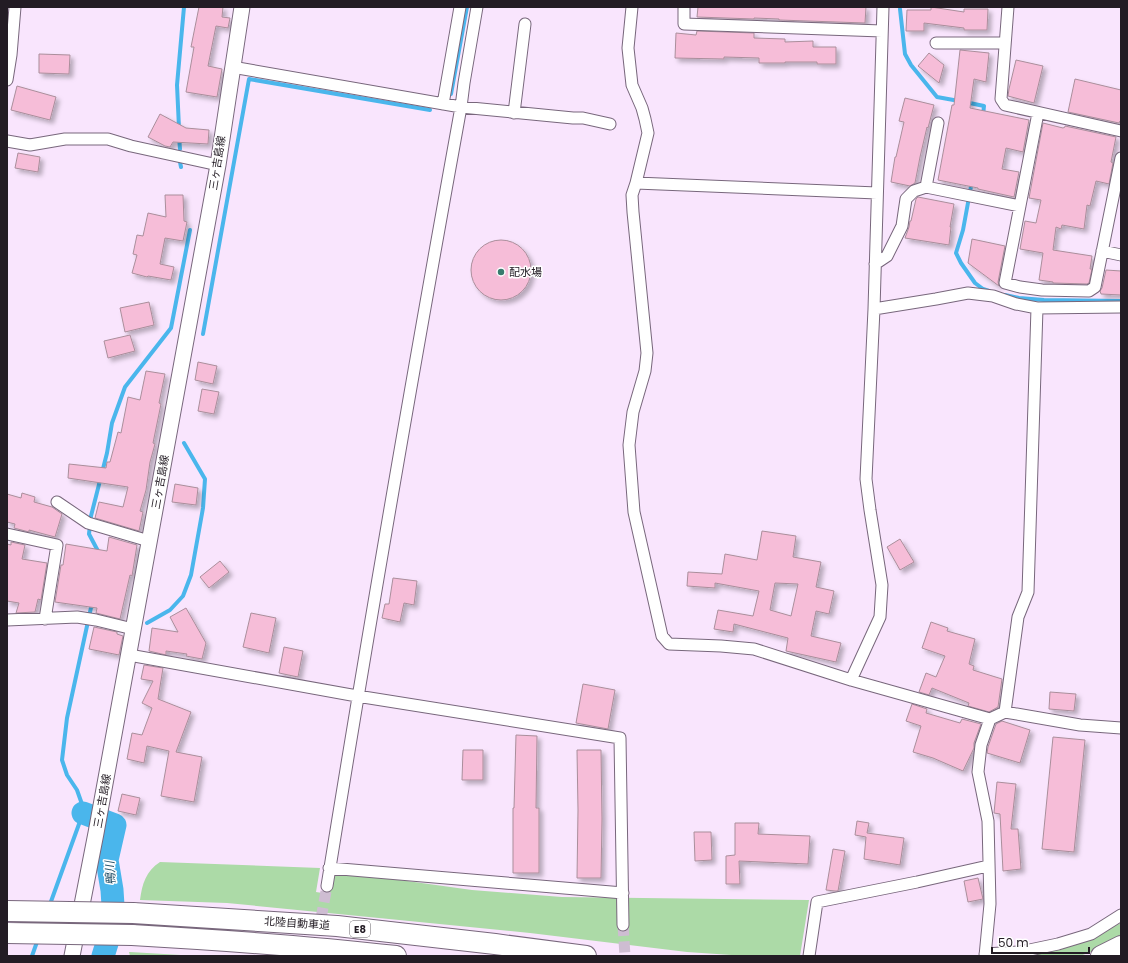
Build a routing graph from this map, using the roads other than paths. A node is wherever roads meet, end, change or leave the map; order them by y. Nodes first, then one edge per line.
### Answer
1 (15, 7) edge
2 (242, 7) edge
3 (460, 7) edge
4 (477, 7) edge
5 (632, 7) edge
6 (684, 7) edge
7 (883, 7) edge
8 (1008, 7) edge
9 (525, 24) dead end
10 (882, 31) junction
11 (936, 43) dead end
12 (1005, 43) junction
13 (232, 67) junction
14 (7, 80) edge
15 (444, 104) junction
16 (461, 107) junction
17 (514, 112) junction
18 (1038, 113) junction
19 (938, 123) dead end
20 (610, 124) dead end
21 (1121, 131) edge
22 (7, 141) edge
23 (1121, 158) edge
24 (218, 166) junction
25 (636, 183) junction
26 (926, 187) junction
27 (877, 193) junction
28 (1020, 206) junction
29 (1102, 251) junction
30 (1121, 255) edge
31 (875, 264) junction
32 (1121, 307) edge
33 (1037, 308) junction
34 (874, 309) junction
35 (57, 502) dead end
36 (7, 534) edge
37 (150, 541) junction
38 (45, 619) junction
39 (7, 620) edge
40 (133, 629) junction
41 (129, 655) junction
42 (851, 680) junction
43 (357, 696) junction
44 (1005, 712) junction
45 (990, 720) junction
46 (1121, 728) edge
47 (988, 866) junction
48 (330, 868) junction
49 (327, 886) tunnel mouth
50 (623, 893) junction
51 (7, 911) edge
52 (1121, 915) edge
53 (623, 925) tunnel mouth
54 (7, 933) edge
55 (1121, 946) edge
56 (985, 955) edge
57 (72, 956) edge
58 (396, 956) edge
59 (586, 956) edge
60 (809, 956) edge
61 (1101, 956) edge

1 - 14 street
2 - 13 main road, 三ヶ吉島線
3 - 15 street
4 - 16 street
5 - 25 street
6 - 10 street
7 - 10 street
8 - 12 street
9 - 17 street
10 - 27 street
11 - 12 street
12 - 18 street
13 - 15 street
13 - 24 main road, 三ヶ吉島線
15 - 16 street
16 - 17 street
16 - 43 street
17 - 20 street
18 - 21 street
18 - 28 street
19 - 26 street
22 - 24 street
23 - 29 street
24 - 37 main road, 三ヶ吉島線
25 - 27 street
25 - 42 street
26 - 28 street
26 - 31 street
27 - 31 street
28 - 29 street
29 - 30 street
31 - 34 street
32 - 33 street
33 - 34 street
33 - 44 street
34 - 42 street
35 - 37 street
36 - 38 street
37 - 40 main road, 三ヶ吉島線
38 - 39 street
38 - 40 street
40 - 41 main road, 三ヶ吉島線
41 - 43 street
41 - 57 main road, 三ヶ吉島線
42 - 45 street
43 - 48 street
43 - 50 street
44 - 45 street
44 - 46 street
45 - 47 street
47 - 56 street
47 - 60 street
48 - 49 street
48 - 50 street
50 - 53 street
51 - 59 highway, 北陸自動車道 / E8, bridge
52 - 56 street
54 - 58 highway, 北陸自動車道 / E8, bridge
55 - 61 highway

